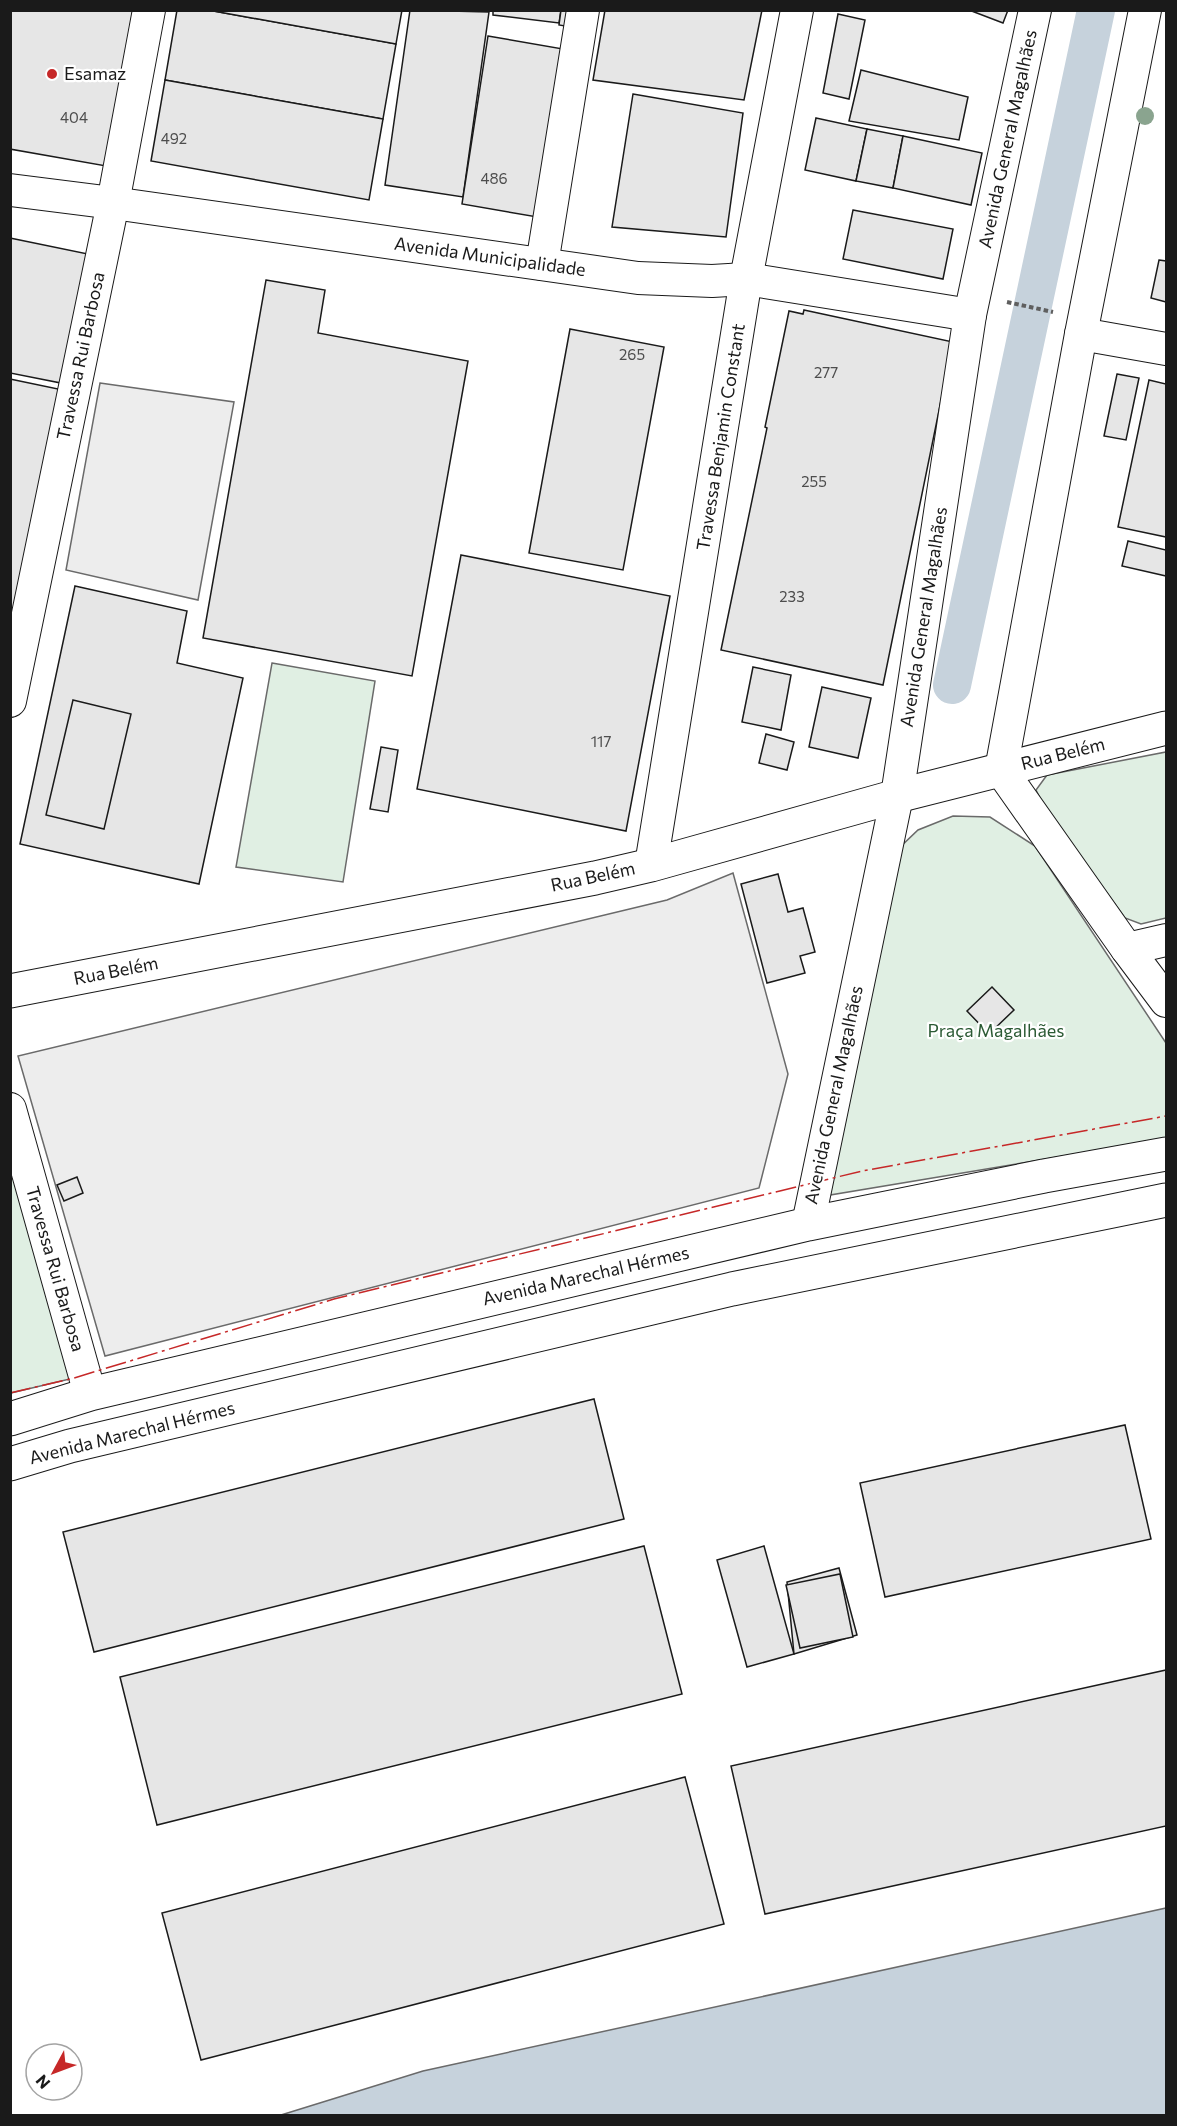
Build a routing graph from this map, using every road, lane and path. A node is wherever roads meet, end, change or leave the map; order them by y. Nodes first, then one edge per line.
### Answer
1 (149, 10) edge
2 (583, 10) edge
3 (797, 10) edge
4 (1035, 10) edge
5 (1145, 10) edge
6 (10, 190) edge
7 (113, 203) junction
8 (542, 264) junction
9 (746, 279) junction
10 (1000, 300) dead end
11 (970, 315) junction
12 (1069, 323) junction
13 (1167, 349) edge
14 (10, 702) edge
15 (1167, 728) edge
16 (1001, 770) junction
17 (897, 796) junction
18 (651, 865) junction
19 (1167, 940) edge
20 (1127, 949) junction
21 (10, 991) edge
22 (1167, 1001) edge
23 (10, 1109) edge
24 (1167, 1154) edge
25 (1167, 1200) edge
26 (808, 1224) junction
27 (90, 1394) junction
28 (10, 1419) edge
29 (10, 1464) edge

1 - 7 street, Travessa Rui Barbosa
2 - 8 street
3 - 9 street, Travessa Benjamin Constant
4 - 11 street, Avenida General Magalhães
5 - 12 street
6 - 7 street, Avenida Municipalidade
7 - 8 street, Avenida Municipalidade
7 - 14 street, Travessa Rui Barbosa
8 - 9 street, Avenida Municipalidade
9 - 11 street, Avenida Municipalidade
9 - 18 street, Travessa Benjamin Constant
10 - 12 path
11 - 17 street, Avenida General Magalhães
12 - 13 street
12 - 16 street
15 - 16 main road, Rua Belém
16 - 17 main road, Rua Belém
16 - 20 street
17 - 18 main road, Rua Belém
17 - 26 street, Avenida General Magalhães
18 - 21 main road, Rua Belém
19 - 20 street
20 - 22 street
23 - 27 street, Travessa Rui Barbosa
24 - 26 main road, Avenida Marechal Hérmes
25 - 29 main road, Avenida Marechal Hérmes
26 - 27 main road, Avenida Marechal Hérmes
27 - 28 main road, Avenida Marechal Hérmes

